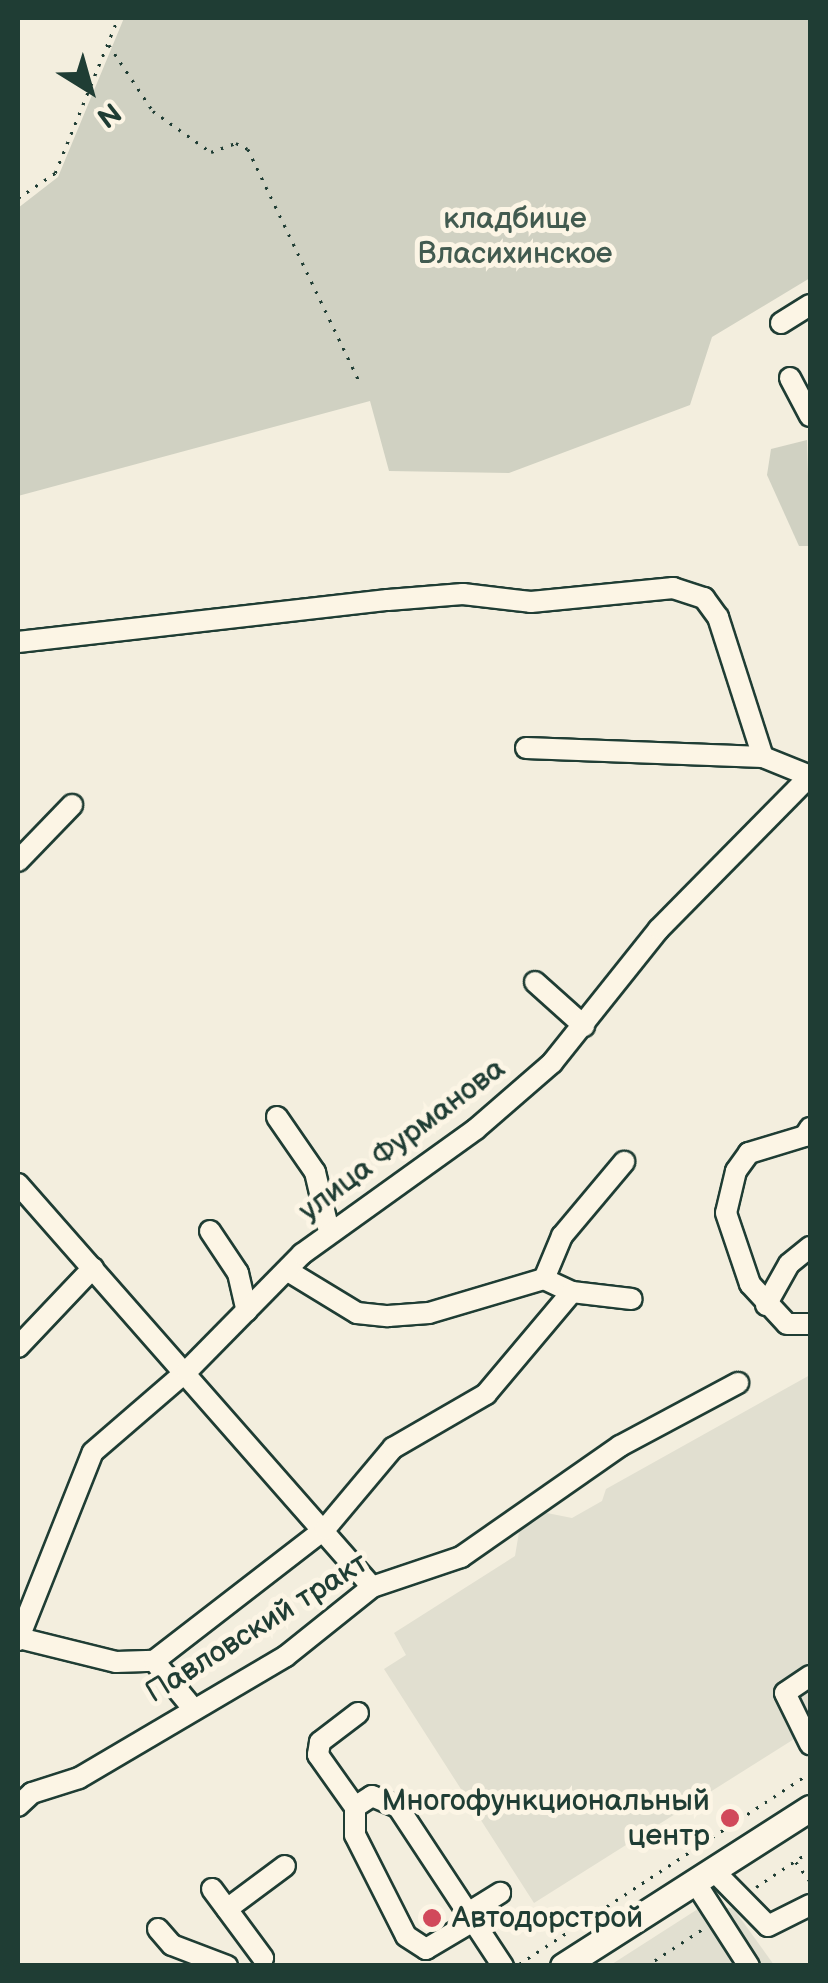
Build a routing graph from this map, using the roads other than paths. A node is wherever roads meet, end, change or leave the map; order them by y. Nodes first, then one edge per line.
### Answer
1 (810, 306) edge
2 (780, 323) dead end
3 (790, 378) dead end
4 (810, 416) edge
5 (18, 642) edge
6 (526, 748) dead end
7 (763, 757) junction
8 (810, 776) edge
9 (72, 805) dead end
10 (18, 862) edge
11 (534, 982) dead end
12 (584, 1026) junction
13 (276, 1117) dead end
14 (809, 1135) edge
15 (624, 1162) dead end
16 (18, 1184) edge
17 (210, 1230) dead end
18 (329, 1230) junction
19 (810, 1247) edge
20 (92, 1268) junction
21 (288, 1271) junction
22 (544, 1279) junction
23 (572, 1292) junction
24 (632, 1299) dead end
25 (766, 1305) junction
26 (247, 1312) junction
27 (810, 1324) edge
28 (18, 1347) edge
29 (187, 1371) junction
30 (738, 1383) dead end
31 (325, 1529) junction
32 (372, 1587) junction
33 (20, 1630) edge
34 (154, 1661) junction
35 (810, 1676) edge
36 (191, 1706) junction
37 (358, 1713) dead end
38 (810, 1744) edge
39 (18, 1806) edge
40 (355, 1807) junction
41 (810, 1808) edge
42 (285, 1866) dead end
43 (704, 1876) junction
44 (212, 1889) dead end
45 (500, 1893) dead end
46 (810, 1905) edge
47 (227, 1909) junction
48 (470, 1917) junction
49 (158, 1928) dead end
50 (264, 1963) edge
51 (500, 1963) edge
52 (227, 1966) edge
53 (563, 1966) edge
54 (749, 1966) edge

1 - 2 street
3 - 4 street
5 - 7 street
6 - 7 street, улица Фурманова
7 - 8 street, улица Фурманова
8 - 12 street, улица Фурманова
9 - 10 street
11 - 12 street
12 - 18 street, улица Фурманова
13 - 18 street
14 - 25 street
15 - 22 street
16 - 20 street
17 - 26 street
18 - 21 street, улица Фурманова
19 - 25 street
20 - 28 street
20 - 29 street
21 - 22 street
21 - 26 street, улица Фурманова
22 - 23 street
23 - 24 street
23 - 31 street
25 - 27 street
26 - 29 street, улица Фурманова
29 - 31 street
29 - 33 street, улица Фурманова
30 - 32 street, Павловский тракт
31 - 32 street
31 - 34 street
32 - 36 street, Павловский тракт
33 - 34 street
34 - 36 street
35 - 38 street
36 - 39 street, Павловский тракт
37 - 40 street
40 - 48 street
40 - 48 street
41 - 43 main road
42 - 47 street
43 - 46 street
43 - 53 main road
43 - 54 street
44 - 47 street
45 - 48 street
47 - 50 street
48 - 51 street
49 - 52 street

